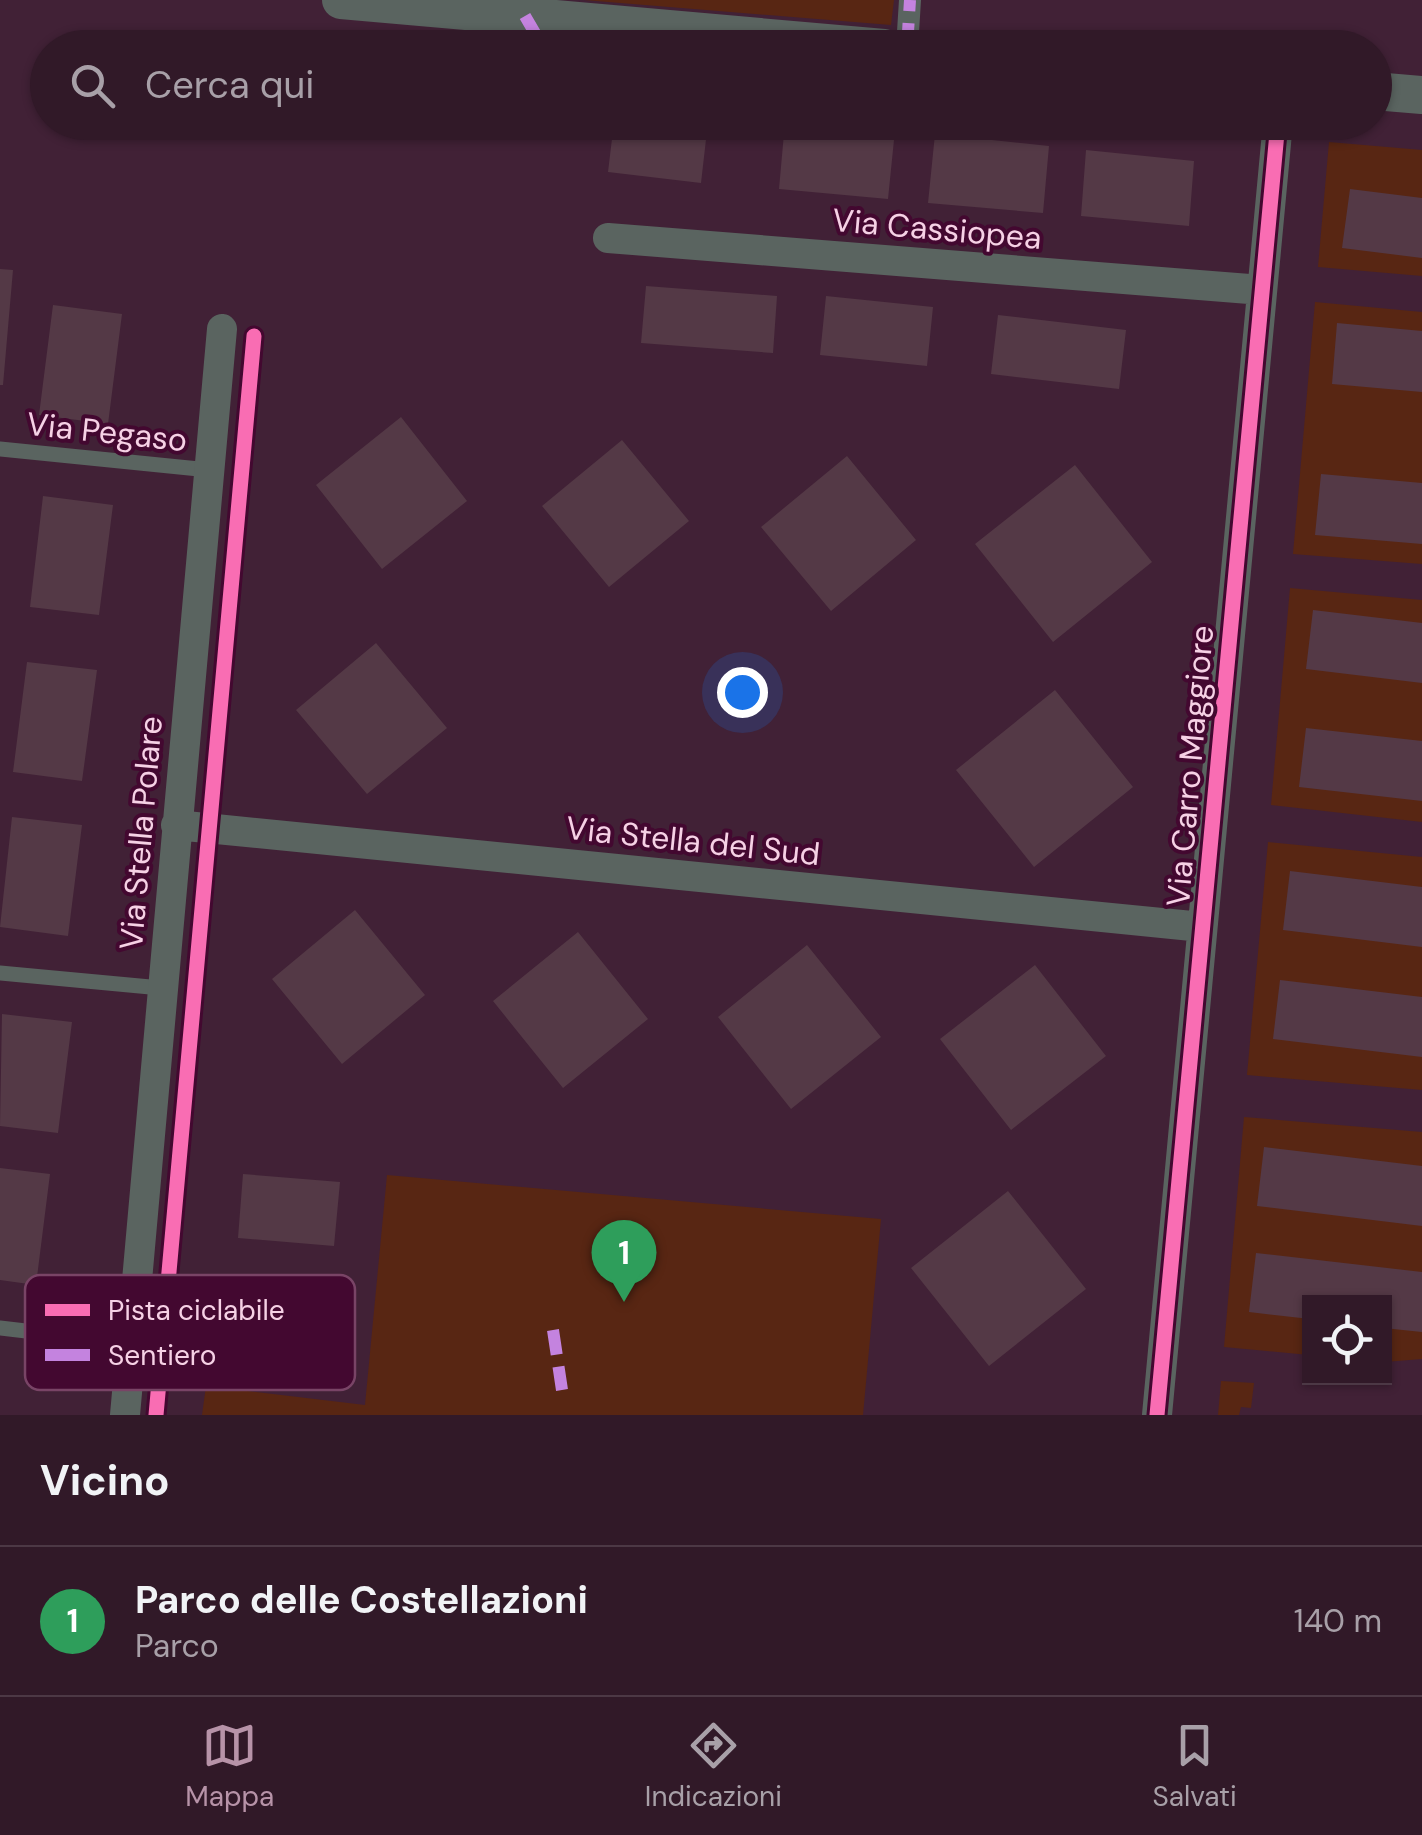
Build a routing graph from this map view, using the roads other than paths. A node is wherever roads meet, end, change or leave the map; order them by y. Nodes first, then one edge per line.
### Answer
1 (341, 0) edge
2 (910, 0) edge
3 (680, 30) edge
4 (908, 30) edge
5 (1392, 92) edge
6 (1422, 95) edge
7 (1276, 140) edge
8 (608, 238) dead end
9 (1262, 290) junction
10 (222, 329) dead end
11 (0, 449) edge
12 (209, 470) junction
13 (176, 826) junction
14 (1202, 927) junction
15 (0, 973) edge
16 (162, 988) junction
17 (135, 1275) edge
18 (0, 1328) edge
19 (25, 1331) edge
20 (120, 1390) edge
21 (126, 1390) edge
22 (116, 1415) edge
23 (125, 1415) edge
24 (1157, 1415) edge

1 - 3 street
2 - 4 street
5 - 6 street
7 - 9 street, Via Carro Maggiore
8 - 9 street, Via Cassiopea
9 - 14 street, Via Carro Maggiore
10 - 12 street, Via Stella Polare
11 - 12 lane, Via Pegaso
12 - 13 street, Via Stella Polare
13 - 14 street, Via Stella del Sud
13 - 16 street, Via Stella Polare
14 - 24 street, Via Carro Maggiore
15 - 16 lane
16 - 17 street, Via Stella Polare
18 - 19 lane
20 - 22 street, Via Stella Polare
21 - 23 street, Via Stella Polare

